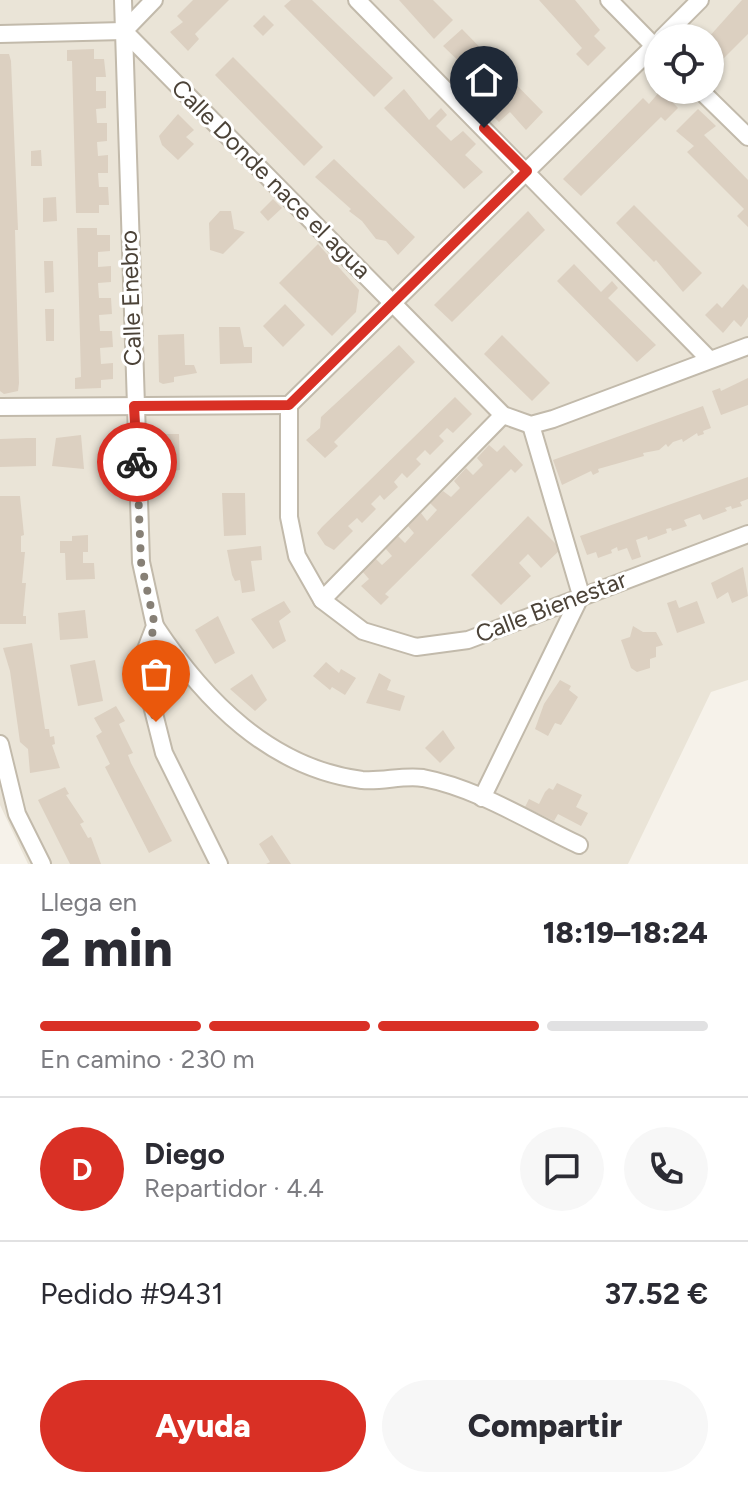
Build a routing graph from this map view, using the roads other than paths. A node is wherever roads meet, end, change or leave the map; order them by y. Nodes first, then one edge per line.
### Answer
1 (123, 0) edge
2 (154, 0) edge
3 (357, 0) edge
4 (609, 0) edge
5 (700, 0) edge
6 (677, 24) edge
7 (124, 31) junction
8 (644, 31) edge
9 (0, 34) edge
10 (644, 58) edge
11 (714, 104) edge
12 (748, 137) edge
13 (527, 171) junction
14 (394, 302) junction
15 (748, 346) edge
16 (709, 359) junction
17 (289, 405) junction
18 (134, 406) junction
19 (0, 407) edge
20 (503, 415) junction
21 (531, 425) junction
22 (748, 534) edge
23 (581, 595) junction
24 (322, 600) junction
25 (155, 626) junction
26 (0, 744) edge
27 (482, 798) junction
28 (579, 845) dead end
29 (42, 864) edge
30 (219, 864) edge

1 - 7 street, Calle Enebro
2 - 7 street
3 - 13 street
4 - 8 street
5 - 6 street
7 - 9 street
7 - 14 street, Calle Donde nace el agua
7 - 18 street, Calle Enebro
10 - 13 street
11 - 12 street
13 - 14 street
13 - 16 street
14 - 17 street
14 - 20 street, Calle Donde nace el agua
15 - 16 street
16 - 21 street
17 - 18 street
17 - 24 street, Calle Bienestar
18 - 19 street
18 - 25 street, Calle Enebro
20 - 21 street, Calle Donde nace el agua
20 - 24 street
21 - 23 street
22 - 23 street, Calle Bienestar
23 - 24 street, Calle Bienestar
23 - 27 street
25 - 27 street
25 - 30 street
26 - 29 street
27 - 28 street

